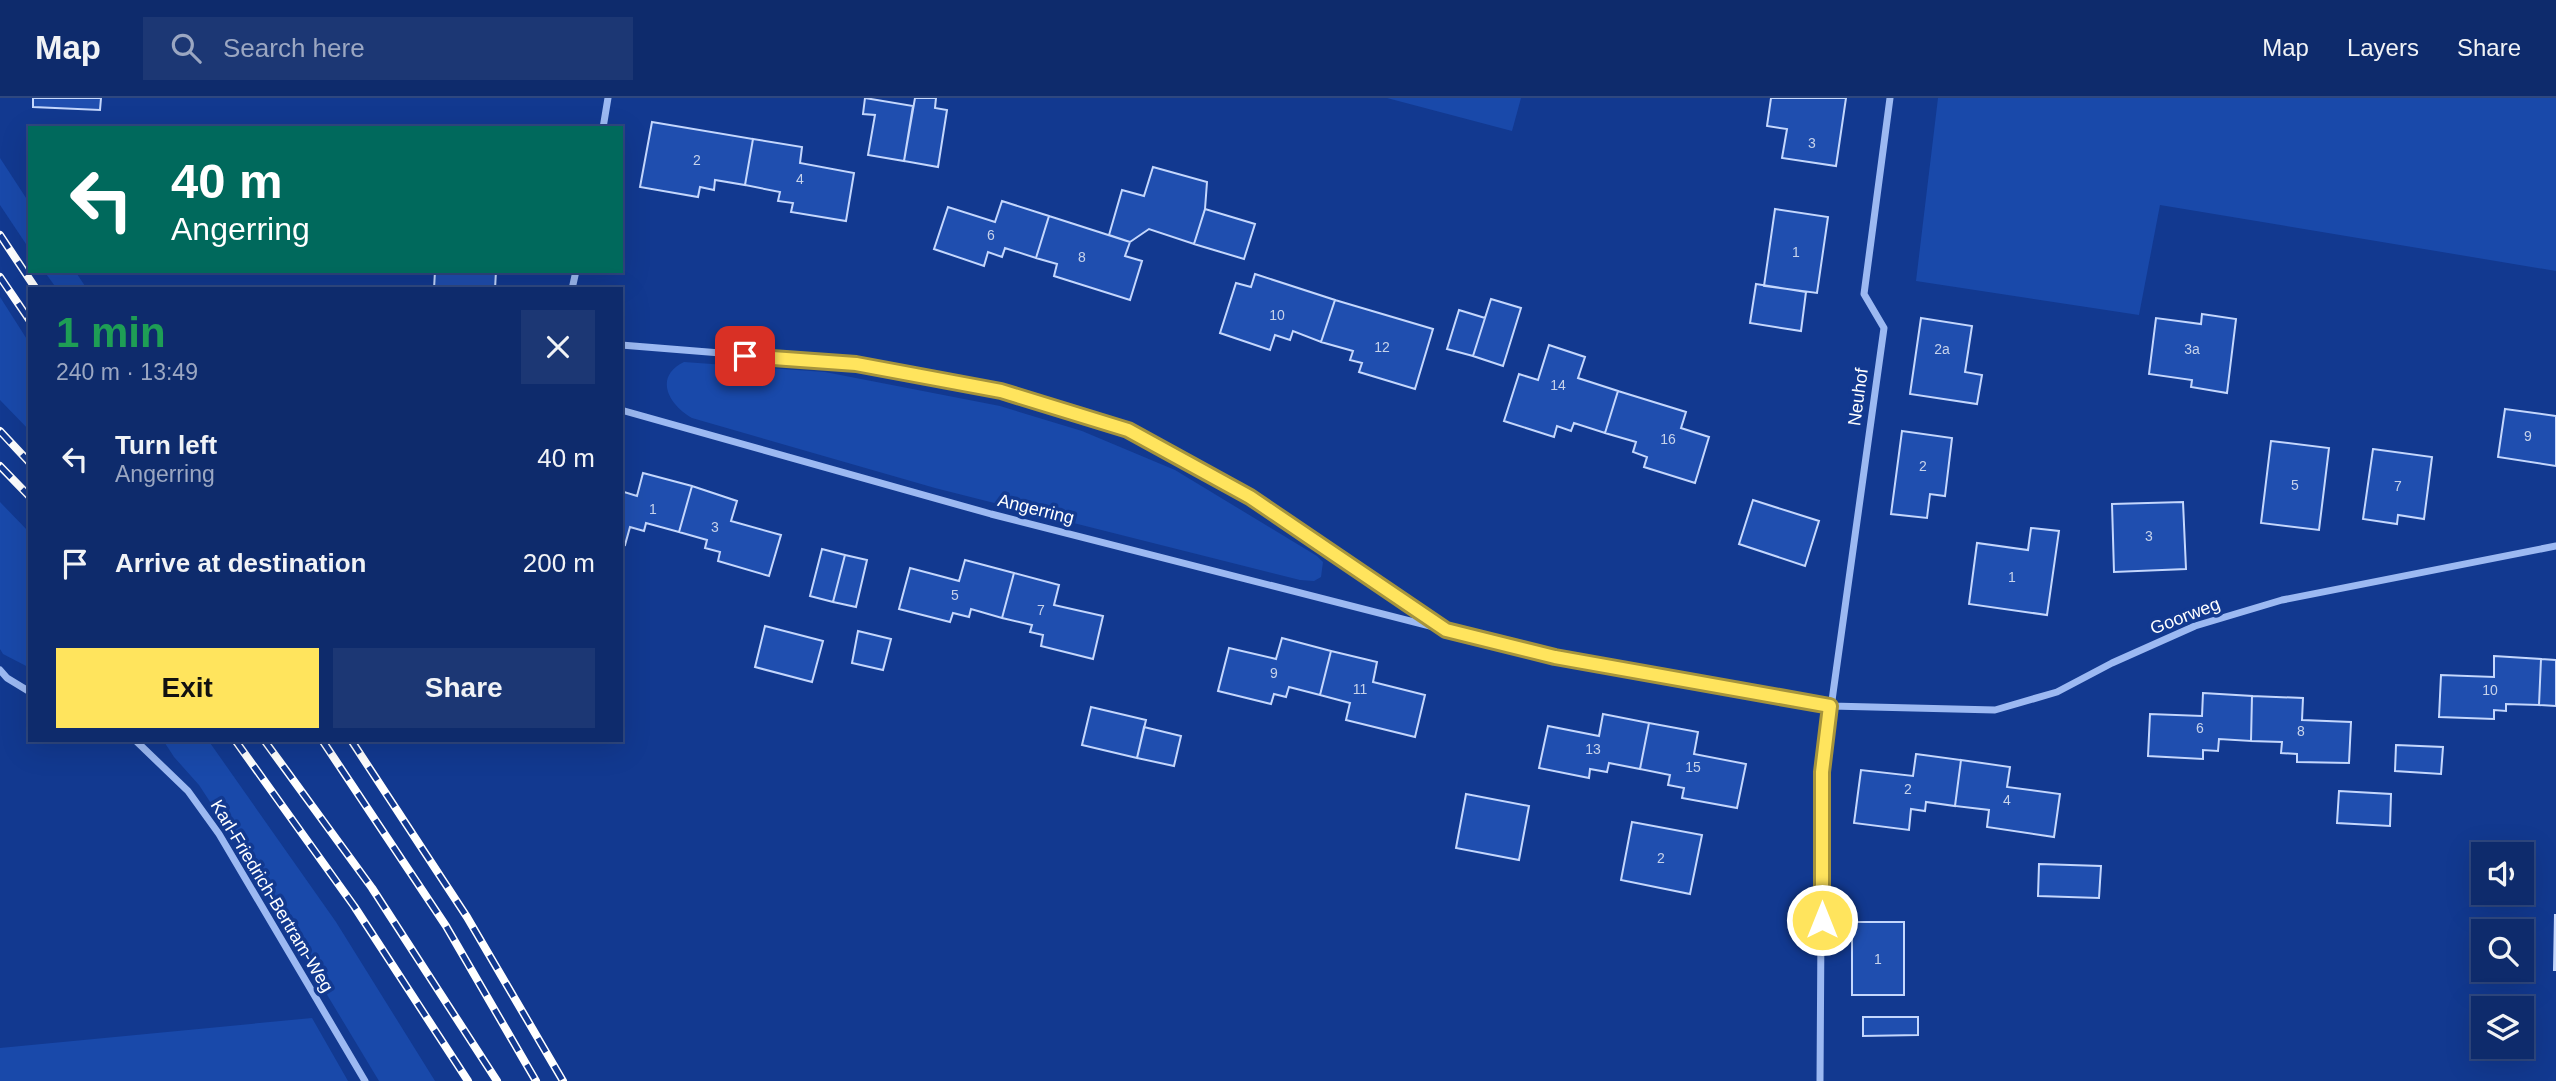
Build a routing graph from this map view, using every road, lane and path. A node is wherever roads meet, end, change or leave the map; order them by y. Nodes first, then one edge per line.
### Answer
1 (608, 98) edge
2 (1890, 98) edge
3 (603, 126) edge
4 (623, 345) edge
5 (623, 411) edge
6 (2556, 546) edge
7 (1446, 630) junction
8 (0, 670) edge
9 (28, 691) edge
10 (1830, 706) junction
11 (137, 742) edge
12 (365, 1081) edge
13 (1820, 1081) edge

1 - 3 street
2 - 10 street, Neuhof
4 - 7 street, Angerring
5 - 7 street, Angerring
6 - 10 street, Goorweg
7 - 10 street, Angerring
8 - 9 street
10 - 13 street, Neuhof
11 - 12 street, Karl-Friedrich-Bertram-Weg

